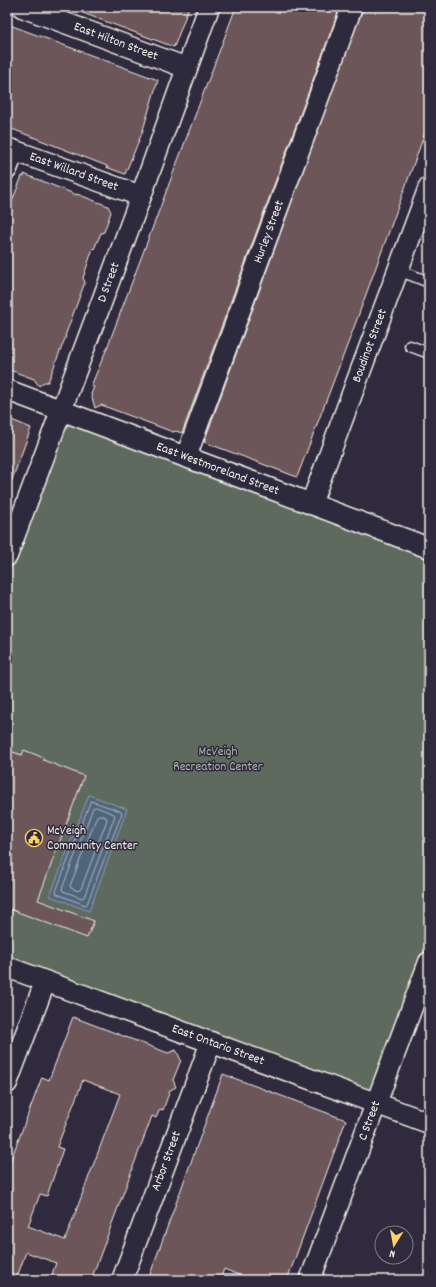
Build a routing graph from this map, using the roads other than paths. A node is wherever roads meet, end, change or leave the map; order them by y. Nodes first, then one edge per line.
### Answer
1 (22, 7) edge
2 (209, 7) edge
3 (352, 7) edge
4 (188, 68) junction
5 (11, 149) edge
6 (7, 169) edge
7 (429, 188) edge
8 (141, 196) junction
9 (398, 270) junction
10 (429, 282) edge
11 (410, 346) dead end
12 (429, 353) edge
13 (7, 390) edge
14 (61, 411) junction
15 (186, 457) junction
16 (311, 504) junction
17 (429, 548) edge
18 (7, 556) edge
19 (429, 962) edge
20 (7, 967) edge
21 (45, 982) junction
22 (212, 1042) junction
23 (7, 1083) edge
24 (376, 1103) junction
25 (429, 1123) edge
26 (122, 1280) edge
27 (310, 1280) edge

1 - 4 street, East Hilton Street
2 - 4 street, D Street
3 - 15 street, Hurley Street
4 - 8 street, D Street
5 - 6 street
5 - 8 street, East Willard Street
7 - 9 street, Boudinot Street
8 - 14 street, D Street
9 - 10 lane
9 - 16 street, Boudinot Street
11 - 12 lane
13 - 14 street, East Westmoreland Street
14 - 15 street, East Westmoreland Street
14 - 18 street, D Street
15 - 16 street, East Westmoreland Street
16 - 17 street, East Westmoreland Street
19 - 24 street, C Street
20 - 21 street, East Ontario Street
21 - 22 street, East Ontario Street
21 - 23 street
22 - 24 street, East Ontario Street
22 - 26 street, Arbor Street
24 - 25 street, East Ontario Street
24 - 27 street, C Street

